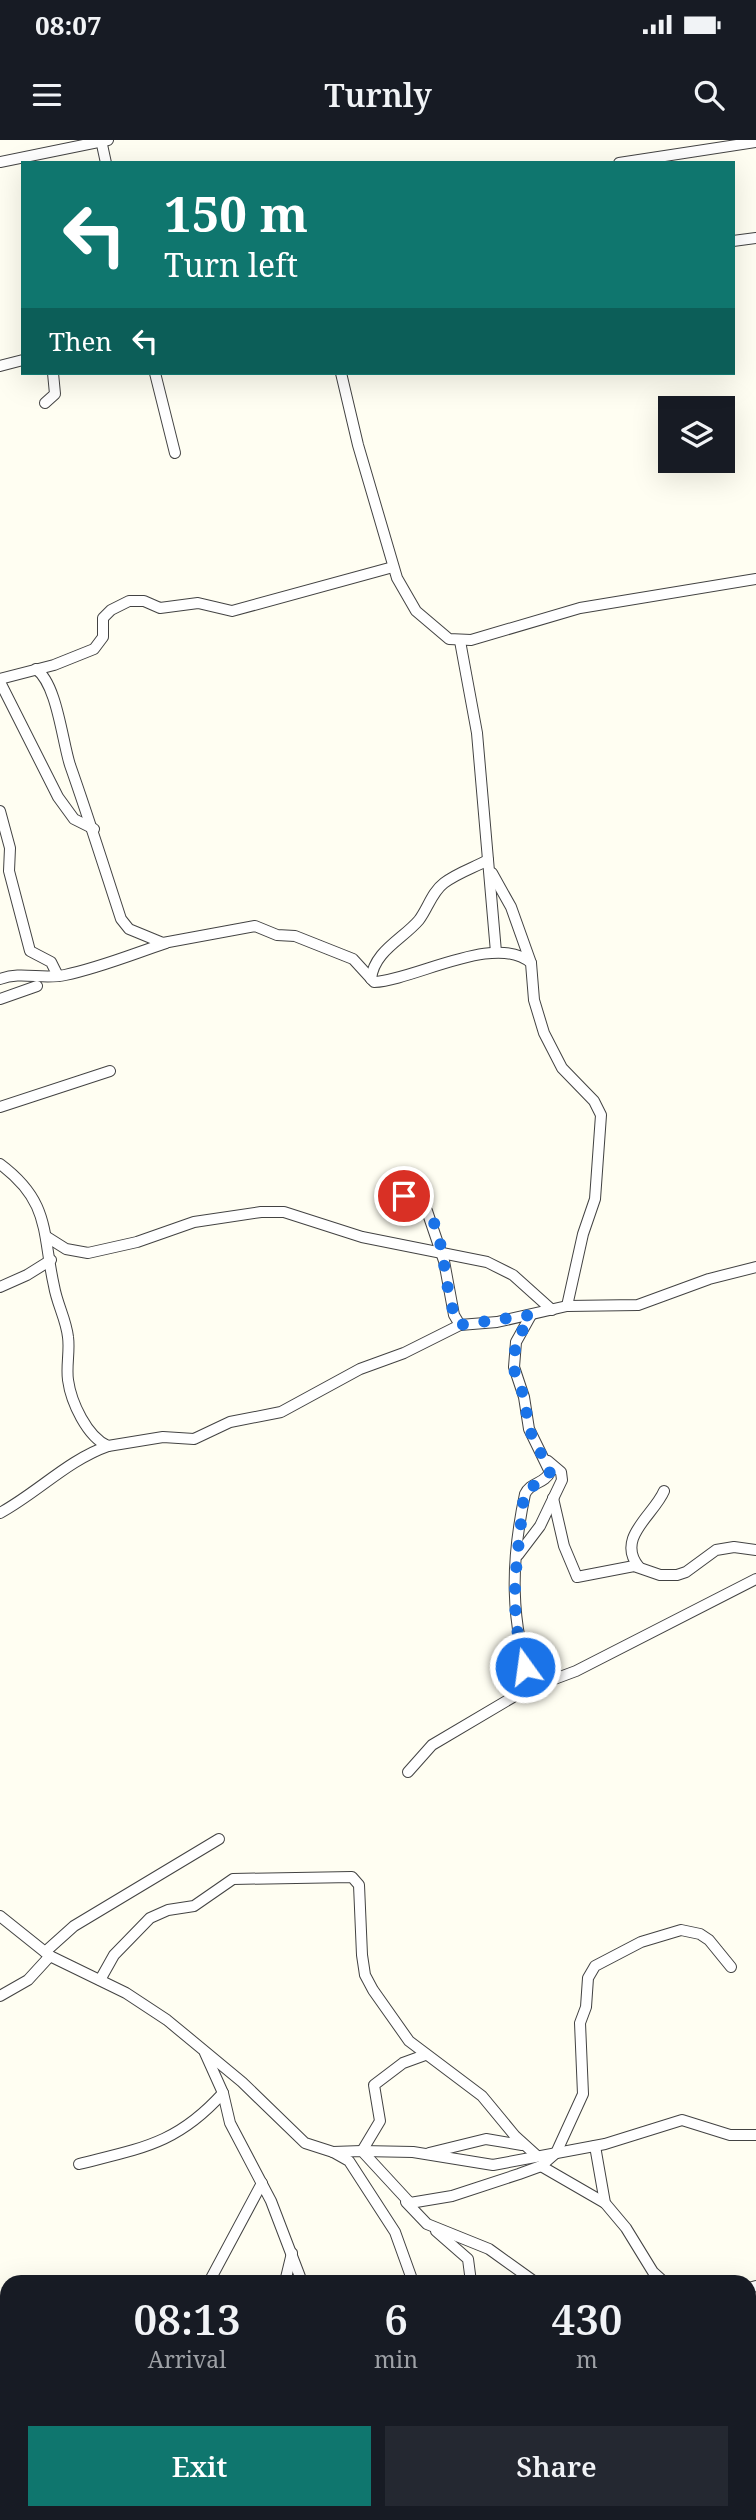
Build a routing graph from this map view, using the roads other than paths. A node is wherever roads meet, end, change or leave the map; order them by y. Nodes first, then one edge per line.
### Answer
1 (104, 140) edge
2 (756, 142) edge
3 (106, 161) edge
4 (632, 161) edge
5 (0, 162) edge
6 (756, 238) edge
7 (735, 241) edge
8 (21, 361) edge
9 (0, 366) edge
10 (53, 375) edge
11 (156, 375) edge
12 (342, 375) edge
13 (45, 403) dead end
14 (175, 453) dead end
15 (393, 567) junction
16 (756, 579) edge
17 (460, 641) junction
18 (36, 669) junction
19 (0, 680) edge
20 (0, 811) edge
21 (94, 829) junction
22 (489, 864) junction
23 (168, 943) junction
24 (496, 952) junction
25 (531, 963) junction
26 (58, 976) junction
27 (0, 979) edge
28 (371, 979) junction
29 (37, 986) dead end
30 (0, 999) edge
31 (110, 1071) dead end
32 (0, 1107) edge
33 (0, 1164) edge
34 (389, 1182) dead end
35 (47, 1237) junction
36 (441, 1252) junction
37 (51, 1260) junction
38 (756, 1267) edge
39 (0, 1287) edge
40 (567, 1306) junction
41 (552, 1310) junction
42 (531, 1315) junction
43 (460, 1325) junction
44 (108, 1446) junction
45 (544, 1458) junction
46 (664, 1491) dead end
47 (553, 1498) junction
48 (0, 1513) edge
49 (756, 1550) edge
50 (516, 1557) junction
51 (639, 1567) junction
52 (756, 1579) edge
53 (533, 1687) junction
54 (408, 1772) dead end
55 (219, 1839) dead end
56 (0, 1916) edge
57 (48, 1954) junction
58 (731, 1967) dead end
59 (100, 1980) junction
60 (0, 1996) edge
61 (203, 2049) junction
62 (425, 2055) junction
63 (223, 2093) junction
64 (756, 2135) edge
65 (595, 2146) junction
66 (526, 2147) junction
67 (362, 2151) junction
68 (333, 2152) junction
69 (426, 2154) junction
70 (556, 2154) junction
71 (538, 2161) junction
72 (79, 2164) dead end
73 (262, 2183) junction
74 (407, 2202) junction
75 (605, 2203) junction
76 (434, 2228) junction
77 (292, 2253) junction
78 (213, 2275) edge
79 (287, 2275) edge
80 (300, 2275) edge
81 (410, 2275) edge
82 (470, 2275) edge
83 (525, 2275) edge
84 (656, 2275) edge

1 - 3 street
1 - 5 street
2 - 4 street
6 - 7 street
8 - 9 street
10 - 13 street
11 - 14 street
12 - 15 street
15 - 17 street
15 - 18 street
16 - 17 street
17 - 22 street
18 - 19 street
18 - 21 street
19 - 21 street
20 - 26 street
21 - 23 street
22 - 24 street
22 - 25 street
22 - 28 street
23 - 26 street
23 - 28 street
24 - 25 street
24 - 28 street
25 - 40 street
26 - 27 street
29 - 30 street
31 - 32 street
33 - 35 street
34 - 36 street
35 - 36 street
35 - 37 street
36 - 41 street
36 - 43 street
37 - 39 street
37 - 44 street
38 - 40 street
40 - 41 street
41 - 42 street
42 - 43 street
42 - 45 street
43 - 44 street
44 - 48 street
45 - 47 street
45 - 50 street
46 - 51 street
47 - 50 street
47 - 51 street
49 - 51 street
50 - 53 street
52 - 53 street
53 - 54 street
55 - 57 street
56 - 57 street
57 - 59 street
57 - 60 street
58 - 70 street
59 - 61 street
59 - 62 street
61 - 63 street
61 - 68 street
62 - 66 street
62 - 67 street
63 - 72 street
63 - 73 street
64 - 65 street
65 - 70 street
65 - 75 street
66 - 69 street
66 - 71 street
67 - 68 street
67 - 69 street
67 - 74 street
68 - 81 street
69 - 71 street
70 - 71 street
71 - 74 street
71 - 75 street
73 - 77 street
73 - 78 street
74 - 76 street
75 - 84 street
76 - 82 street
76 - 83 street
77 - 79 street
77 - 80 street

